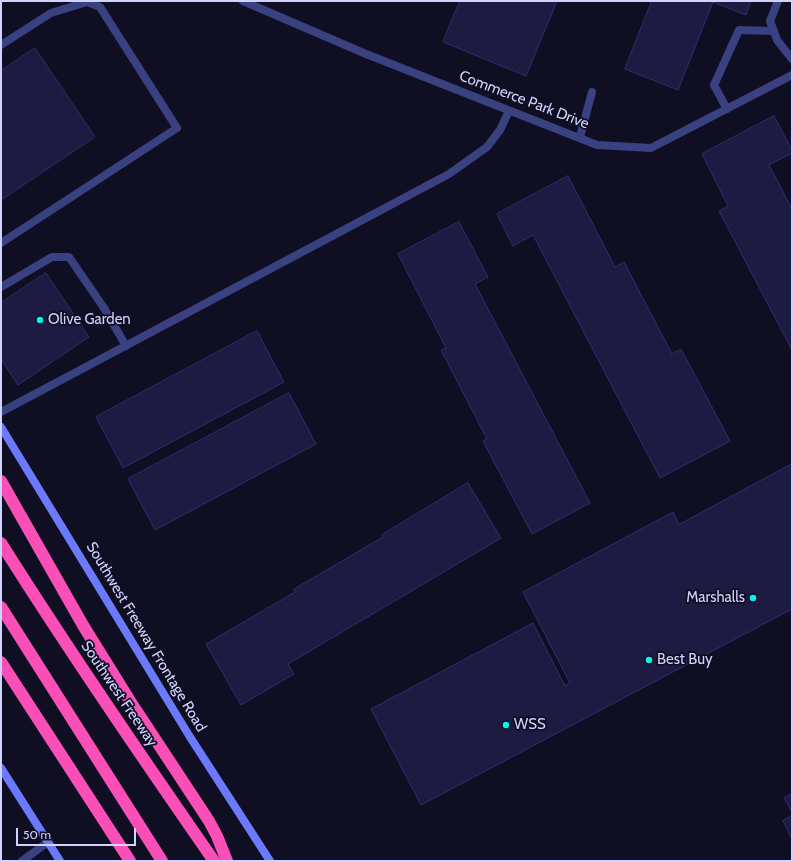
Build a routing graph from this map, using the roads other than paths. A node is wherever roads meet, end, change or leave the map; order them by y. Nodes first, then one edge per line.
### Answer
1 (243, 1) edge
2 (778, 1) edge
3 (774, 32) junction
4 (1, 45) edge
5 (792, 59) edge
6 (792, 76) edge
7 (592, 92) dead end
8 (727, 109) junction
9 (509, 111) junction
10 (580, 137) junction
11 (1, 243) edge
12 (1, 287) edge
13 (126, 346) junction
14 (1, 412) edge
15 (1, 427) edge
16 (1, 482) edge
17 (1, 543) edge
18 (1, 607) edge
19 (1, 662) edge
20 (1, 768) edge
21 (48, 842) junction
22 (22, 861) edge
23 (60, 861) edge
24 (130, 861) edge
25 (162, 861) edge
26 (214, 861) edge
27 (227, 861) edge
28 (270, 861) edge

1 - 9 street, Commerce Park Drive
2 - 3 street
3 - 5 street
3 - 8 street
4 - 11 street
6 - 8 street, Commerce Park Drive
7 - 10 street
8 - 10 street, Commerce Park Drive
9 - 10 street, Commerce Park Drive
9 - 13 street
12 - 13 street
13 - 14 street
15 - 28 main road, Southwest Freeway Frontage Road
16 - 27 highway
17 - 26 highway, Southwest Freeway
18 - 25 highway
19 - 24 highway
20 - 21 main road
21 - 22 street
21 - 23 main road

